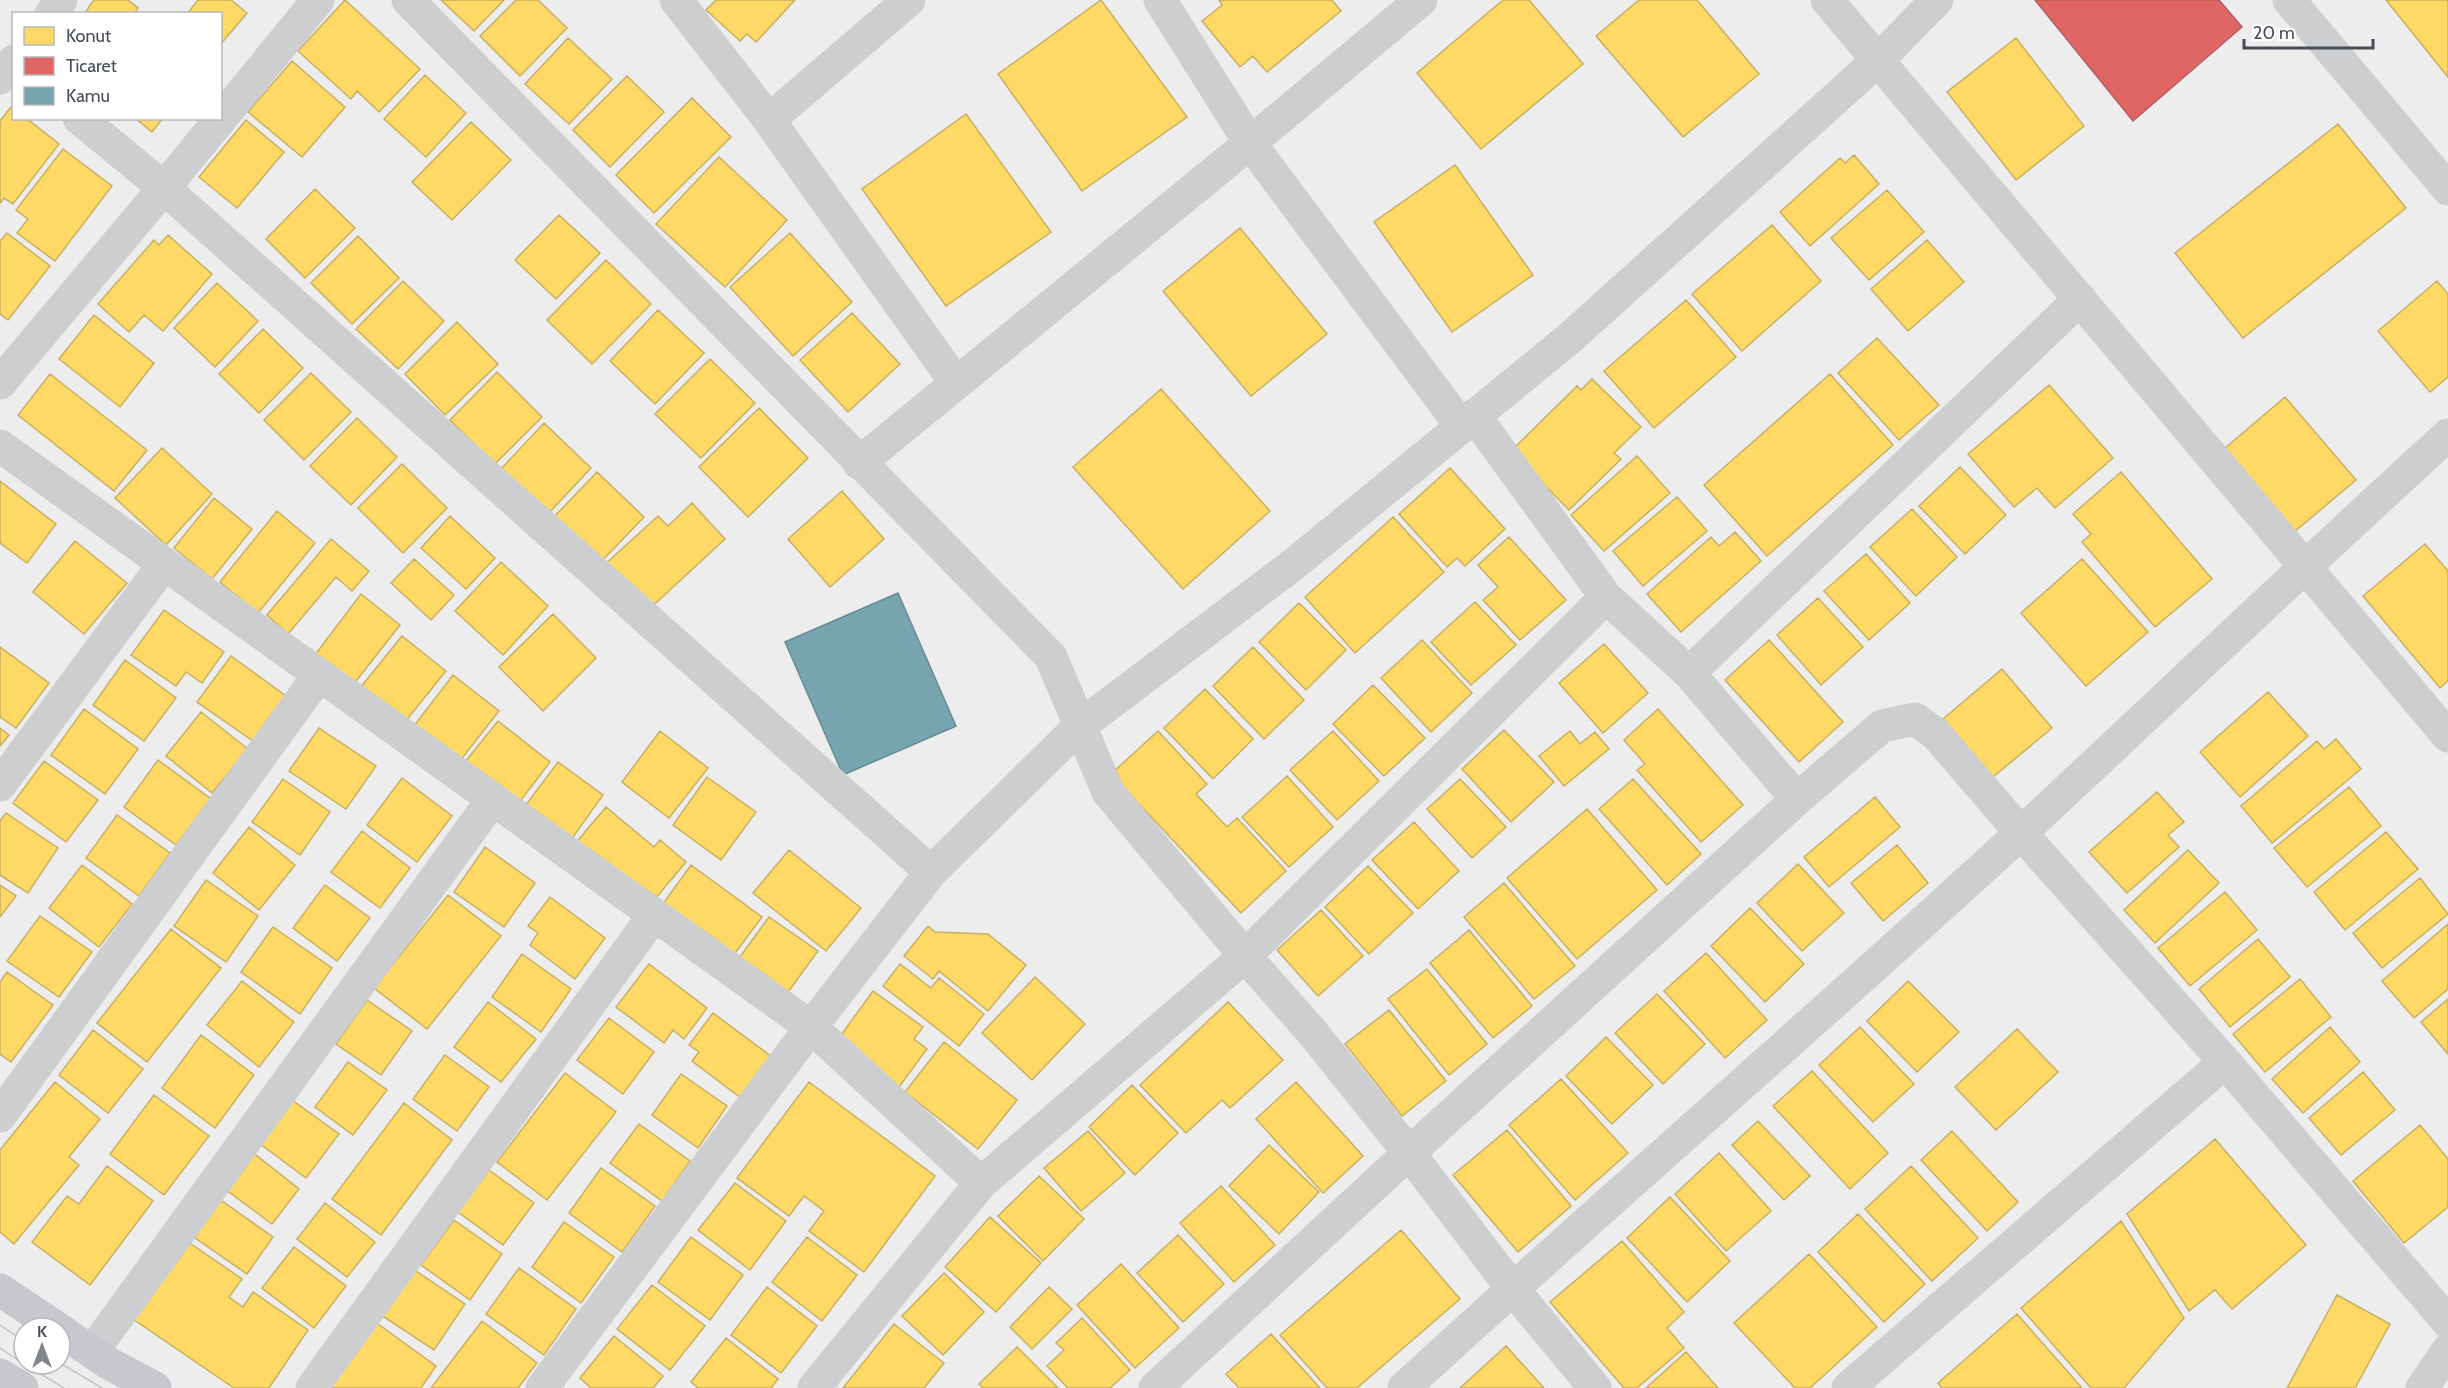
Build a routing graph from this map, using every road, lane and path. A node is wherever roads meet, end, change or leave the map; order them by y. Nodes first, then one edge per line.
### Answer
1 (318, 0) edge
2 (408, 0) edge
3 (676, 0) edge
4 (909, 0) edge
5 (1160, 0) edge
6 (1421, 0) edge
7 (1827, 0) edge
8 (1937, 0) edge
9 (2289, 0) edge
10 (1878, 60) junction
11 (222, 117) edge
12 (81, 120) edge
13 (220, 120) edge
14 (769, 120) junction
15 (1250, 143) junction
16 (164, 188) junction
17 (2448, 189) edge
18 (2080, 299) junction
19 (0, 383) edge
20 (956, 383) junction
21 (1468, 421) junction
22 (2448, 435) edge
23 (0, 446) edge
24 (859, 463) junction
25 (164, 564) junction
26 (2303, 567) junction
27 (1606, 597) junction
28 (1689, 673) junction
29 (319, 675) junction
30 (1080, 726) junction
31 (2448, 736) edge
32 (0, 785) edge
33 (493, 799) junction
34 (1797, 800) junction
35 (2020, 833) junction
36 (931, 872) junction
37 (654, 915) junction
38 (1245, 956) junction
39 (811, 1027) junction
40 (2225, 1062) junction
41 (0, 1116) edge
42 (1409, 1153) junction
43 (981, 1183) junction
44 (1512, 1288) junction
45 (0, 1290) edge
46 (39, 1316) edge
47 (2448, 1322) edge
48 (72, 1338) edge
49 (2448, 1350) edge
50 (92, 1352) junction
51 (0, 1375) edge
52 (22, 1388) edge
53 (155, 1388) edge
54 (312, 1388) edge
55 (542, 1388) edge
56 (814, 1388) edge
57 (1155, 1388) edge
58 (1404, 1388) edge
59 (1595, 1388) edge
60 (1848, 1388) edge
61 (2422, 1388) edge

1 - 11 street
2 - 24 street
3 - 14 street
4 - 14 street
5 - 15 street
6 - 15 street
7 - 10 street
8 - 10 street
9 - 17 street
10 - 18 street
10 - 21 street
12 - 16 street
13 - 16 street
14 - 20 street
15 - 20 street
15 - 21 street
16 - 19 street
16 - 36 street
18 - 26 street
18 - 28 street
20 - 24 street
21 - 27 street
21 - 30 street
22 - 26 street
23 - 25 street
24 - 30 street
25 - 29 street
25 - 32 street
26 - 31 street
26 - 35 street
27 - 28 street
27 - 38 street
28 - 34 street
29 - 33 street
29 - 41 street
30 - 36 street
30 - 38 street
33 - 37 street
33 - 50 street
34 - 35 street
34 - 42 street
35 - 40 street
35 - 44 street
36 - 39 street
37 - 39 street
37 - 54 street
38 - 42 street
38 - 43 street
39 - 43 street
39 - 55 street
40 - 47 street
40 - 60 street
42 - 44 street
42 - 57 street
43 - 56 street
44 - 58 street
44 - 59 street
45 - 46 main road
48 - 50 main road
49 - 61 street
50 - 53 main road
51 - 52 main road

